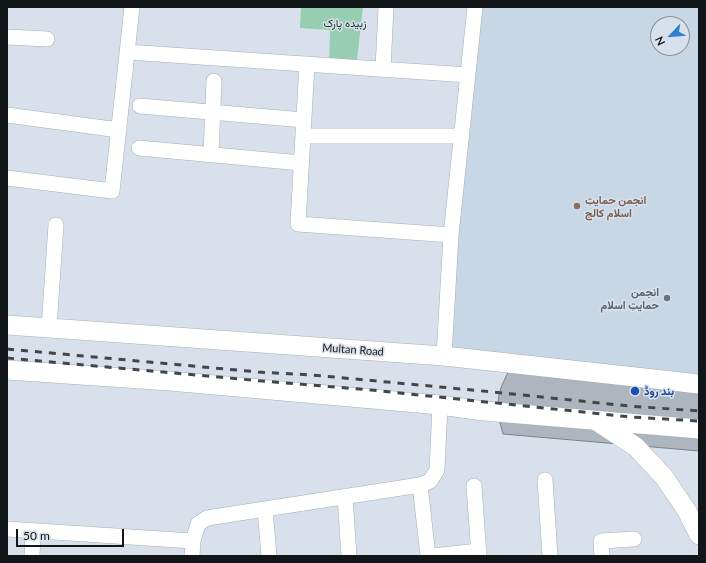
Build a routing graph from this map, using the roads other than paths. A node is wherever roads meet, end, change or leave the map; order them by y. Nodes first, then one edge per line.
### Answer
1 (132, 7) edge
2 (386, 7) edge
3 (475, 7) edge
4 (7, 37) edge
5 (47, 39) dead end
6 (127, 52) junction
7 (307, 64) junction
8 (383, 69) junction
9 (468, 75) junction
10 (214, 81) dead end
11 (140, 106) dead end
12 (213, 112) junction
13 (7, 115) edge
14 (304, 120) junction
15 (119, 130) junction
16 (302, 136) junction
17 (462, 136) junction
18 (139, 148) dead end
19 (211, 155) junction
20 (301, 163) junction
21 (7, 178) edge
22 (56, 225) dead end
23 (452, 235) junction
24 (7, 325) edge
25 (49, 328) junction
26 (444, 356) junction
27 (7, 370) edge
28 (699, 384) edge
29 (440, 405) junction
30 (595, 420) junction
31 (699, 429) edge
32 (545, 480) dead end
33 (420, 485) junction
34 (474, 486) dead end
35 (345, 496) junction
36 (265, 509) junction
37 (7, 529) edge
38 (33, 531) junction
39 (699, 535) edge
40 (634, 539) dead end
41 (193, 541) junction
42 (479, 554) edge
43 (32, 556) edge
44 (192, 556) edge
45 (269, 556) edge
46 (349, 556) edge
47 (428, 556) edge
48 (432, 556) edge
49 (550, 556) edge
50 (602, 556) edge

1 - 6 street
2 - 8 street
3 - 9 street
4 - 5 street
6 - 7 street
6 - 15 street
7 - 8 street
7 - 14 street
8 - 9 street
9 - 17 street
10 - 12 street
11 - 12 street
12 - 14 street
12 - 19 street
13 - 15 street
14 - 16 street
15 - 21 street
16 - 17 street
16 - 20 street
17 - 23 street
18 - 19 street
19 - 20 street
20 - 23 street
22 - 25 street
23 - 26 street
24 - 25 main road, Multan Road
25 - 26 main road, Multan Road
26 - 28 main road, Multan Road
27 - 29 main road
29 - 30 main road
29 - 33 street
30 - 31 main road
30 - 39 main road
32 - 49 street
33 - 35 street
33 - 47 street
34 - 42 street
35 - 36 street
35 - 46 street
36 - 41 street
36 - 45 street
37 - 38 street
38 - 41 street
38 - 43 street
40 - 50 street
41 - 44 street
42 - 48 street

